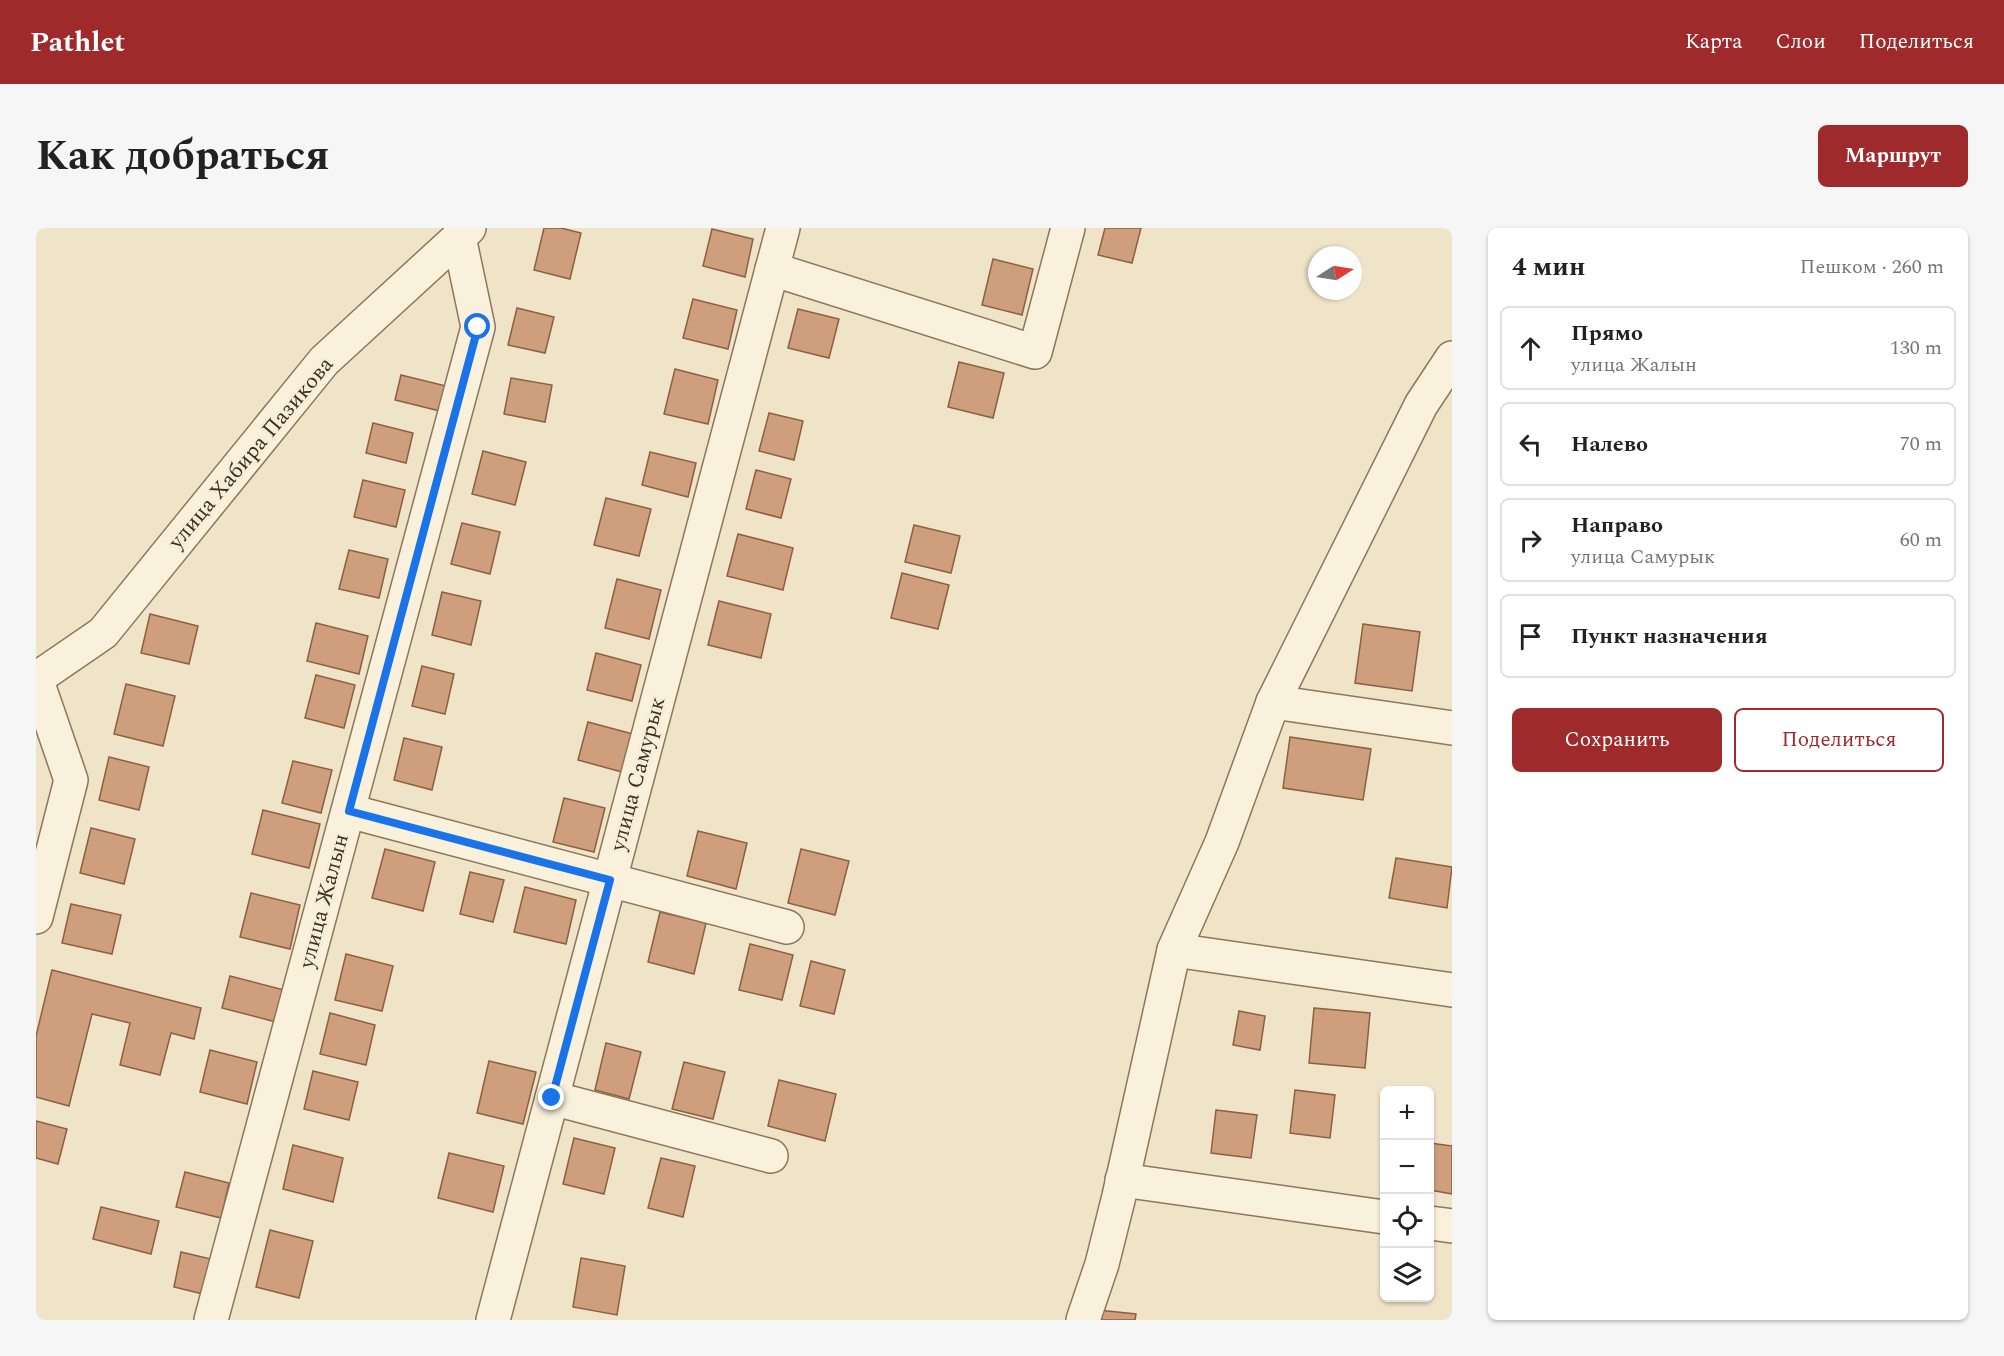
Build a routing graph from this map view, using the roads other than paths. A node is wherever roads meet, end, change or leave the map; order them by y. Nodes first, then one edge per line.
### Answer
1 (783, 228) edge
2 (1068, 228) edge
3 (464, 232) edge
4 (772, 269) junction
5 (1450, 366) edge
6 (36, 678) edge
7 (1273, 702) junction
8 (1452, 728) edge
9 (349, 811) junction
10 (610, 880) junction
11 (36, 917) edge
12 (787, 927) dead end
13 (1174, 950) junction
14 (1452, 990) edge
15 (552, 1098) junction
16 (771, 1156) dead end
17 (1122, 1180) junction
18 (1380, 1215) edge
19 (1434, 1224) edge
20 (1452, 1226) edge
21 (503, 1317) edge
22 (211, 1320) edge
23 (1083, 1320) edge

1 - 4 street, улица Самурык
2 - 4 street
3 - 6 street, улица Хабира Пазикова
3 - 9 street, улица Жалын
4 - 10 street, улица Самурык
5 - 7 street
6 - 11 street
7 - 8 street
7 - 13 street
9 - 10 street
9 - 22 street, улица Жалын
10 - 12 street
10 - 15 street, улица Самурык
13 - 14 street
13 - 17 street
15 - 16 street
15 - 21 street, улица Самурык
17 - 18 street
17 - 23 street
19 - 20 street

